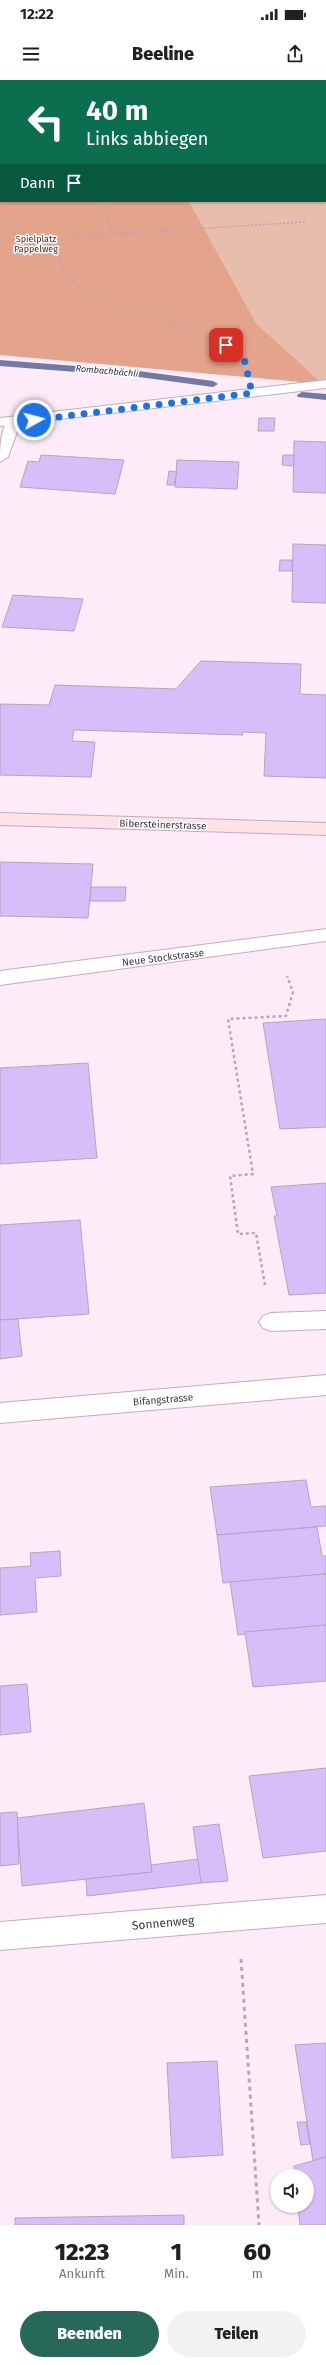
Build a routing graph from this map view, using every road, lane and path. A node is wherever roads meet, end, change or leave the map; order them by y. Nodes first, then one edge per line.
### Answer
1 (103, 202) edge
2 (0, 220) edge
3 (310, 221) dead end
4 (113, 234) junction
5 (0, 240) edge
6 (27, 241) junction
7 (56, 241) junction
8 (326, 384) edge
9 (252, 393) junction
10 (7, 422) edge
11 (0, 457) edge
12 (0, 819) edge
13 (326, 829) edge
14 (326, 935) edge
15 (285, 974) dead end
16 (0, 978) edge
17 (326, 1320) edge
18 (271, 1322) joint
19 (326, 1385) edge
20 (0, 1413) edge
21 (326, 1910) edge
22 (238, 1916) junction
23 (0, 1936) edge
24 (259, 2225) edge

1 - 4 path
2 - 6 path
3 - 4 path
4 - 7 path
5 - 6 path
6 - 7 path
7 - 9 path
8 - 9 street
9 - 10 street
10 - 11 street
12 - 13 main road, Bibersteinerstrasse
14 - 16 street, Neue Stockstrasse
15 - 18 path
17 - 18 street
19 - 20 street, Bifangstrasse
21 - 22 street, Sonnenweg
22 - 23 street, Sonnenweg
22 - 24 path

